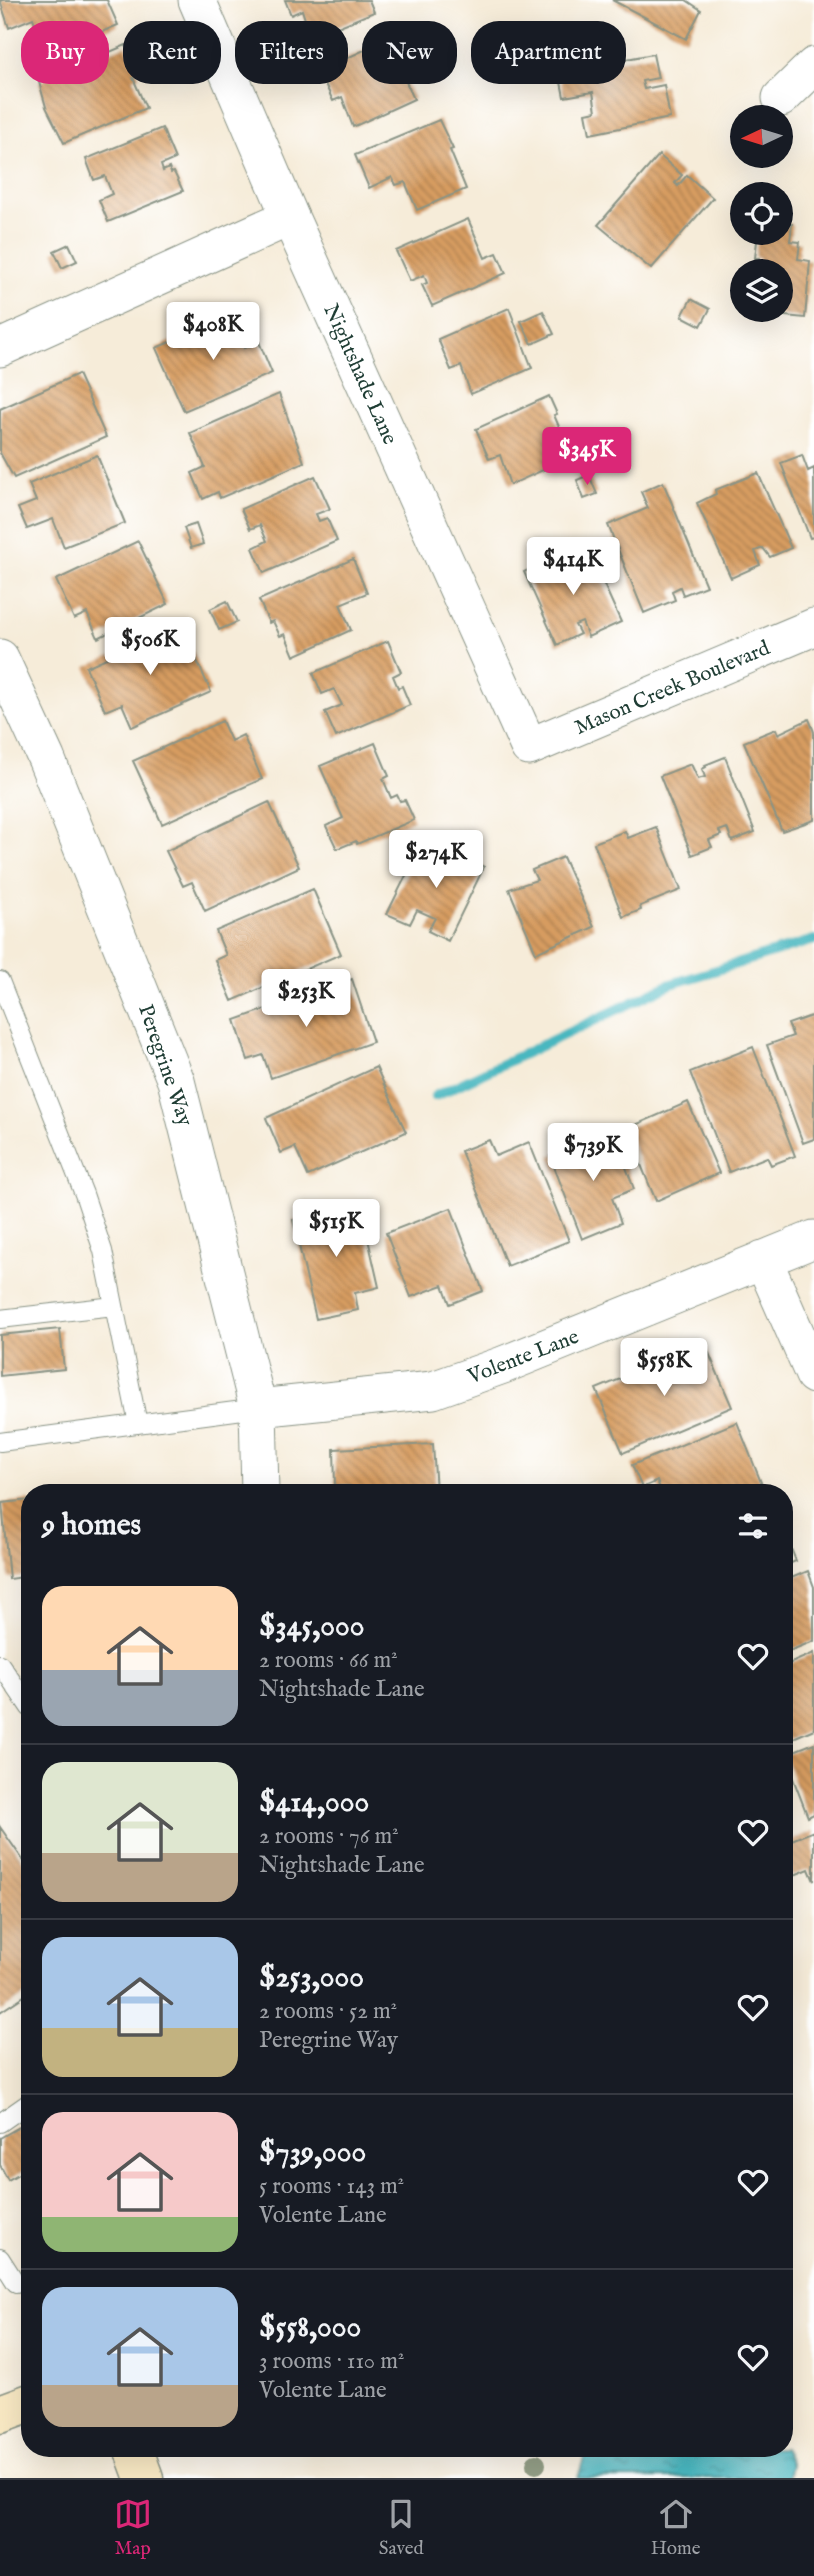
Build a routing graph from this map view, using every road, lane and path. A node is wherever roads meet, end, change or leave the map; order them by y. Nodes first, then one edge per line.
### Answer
1 (197, 0) edge
2 (814, 66) edge
3 (781, 98) dead end
4 (290, 217) junction
5 (0, 348) edge
6 (814, 627) edge
7 (0, 658) edge
8 (529, 747) joint
9 (0, 981) edge
10 (814, 1239) edge
11 (763, 1259) junction
12 (114, 1306) junction
13 (0, 1319) edge
14 (814, 1375) edge
15 (258, 1408) junction
16 (138, 1424) junction
17 (0, 1442) edge
18 (260, 1484) edge
19 (0, 1664) edge
20 (21, 1695) edge
21 (21, 2108) edge
22 (0, 2123) edge
23 (0, 2258) edge
24 (16, 2283) dead end
25 (21, 2406) edge
26 (0, 2414) edge
27 (136, 2457) edge
28 (144, 2478) edge

1 - 4 street, Nightshade Lane
2 - 3 street
4 - 5 street
4 - 8 street, Nightshade Lane
6 - 8 street, Mason Creek Boulevard
7 - 15 street, Peregrine Way
9 - 12 lane
10 - 11 street, Volente Lane
11 - 14 street
11 - 15 street, Volente Lane
12 - 13 lane
12 - 16 lane
15 - 16 lane
15 - 18 street, Peregrine Way
16 - 17 lane
19 - 20 lane
21 - 22 lane
23 - 24 lane
25 - 26 street
27 - 28 street

